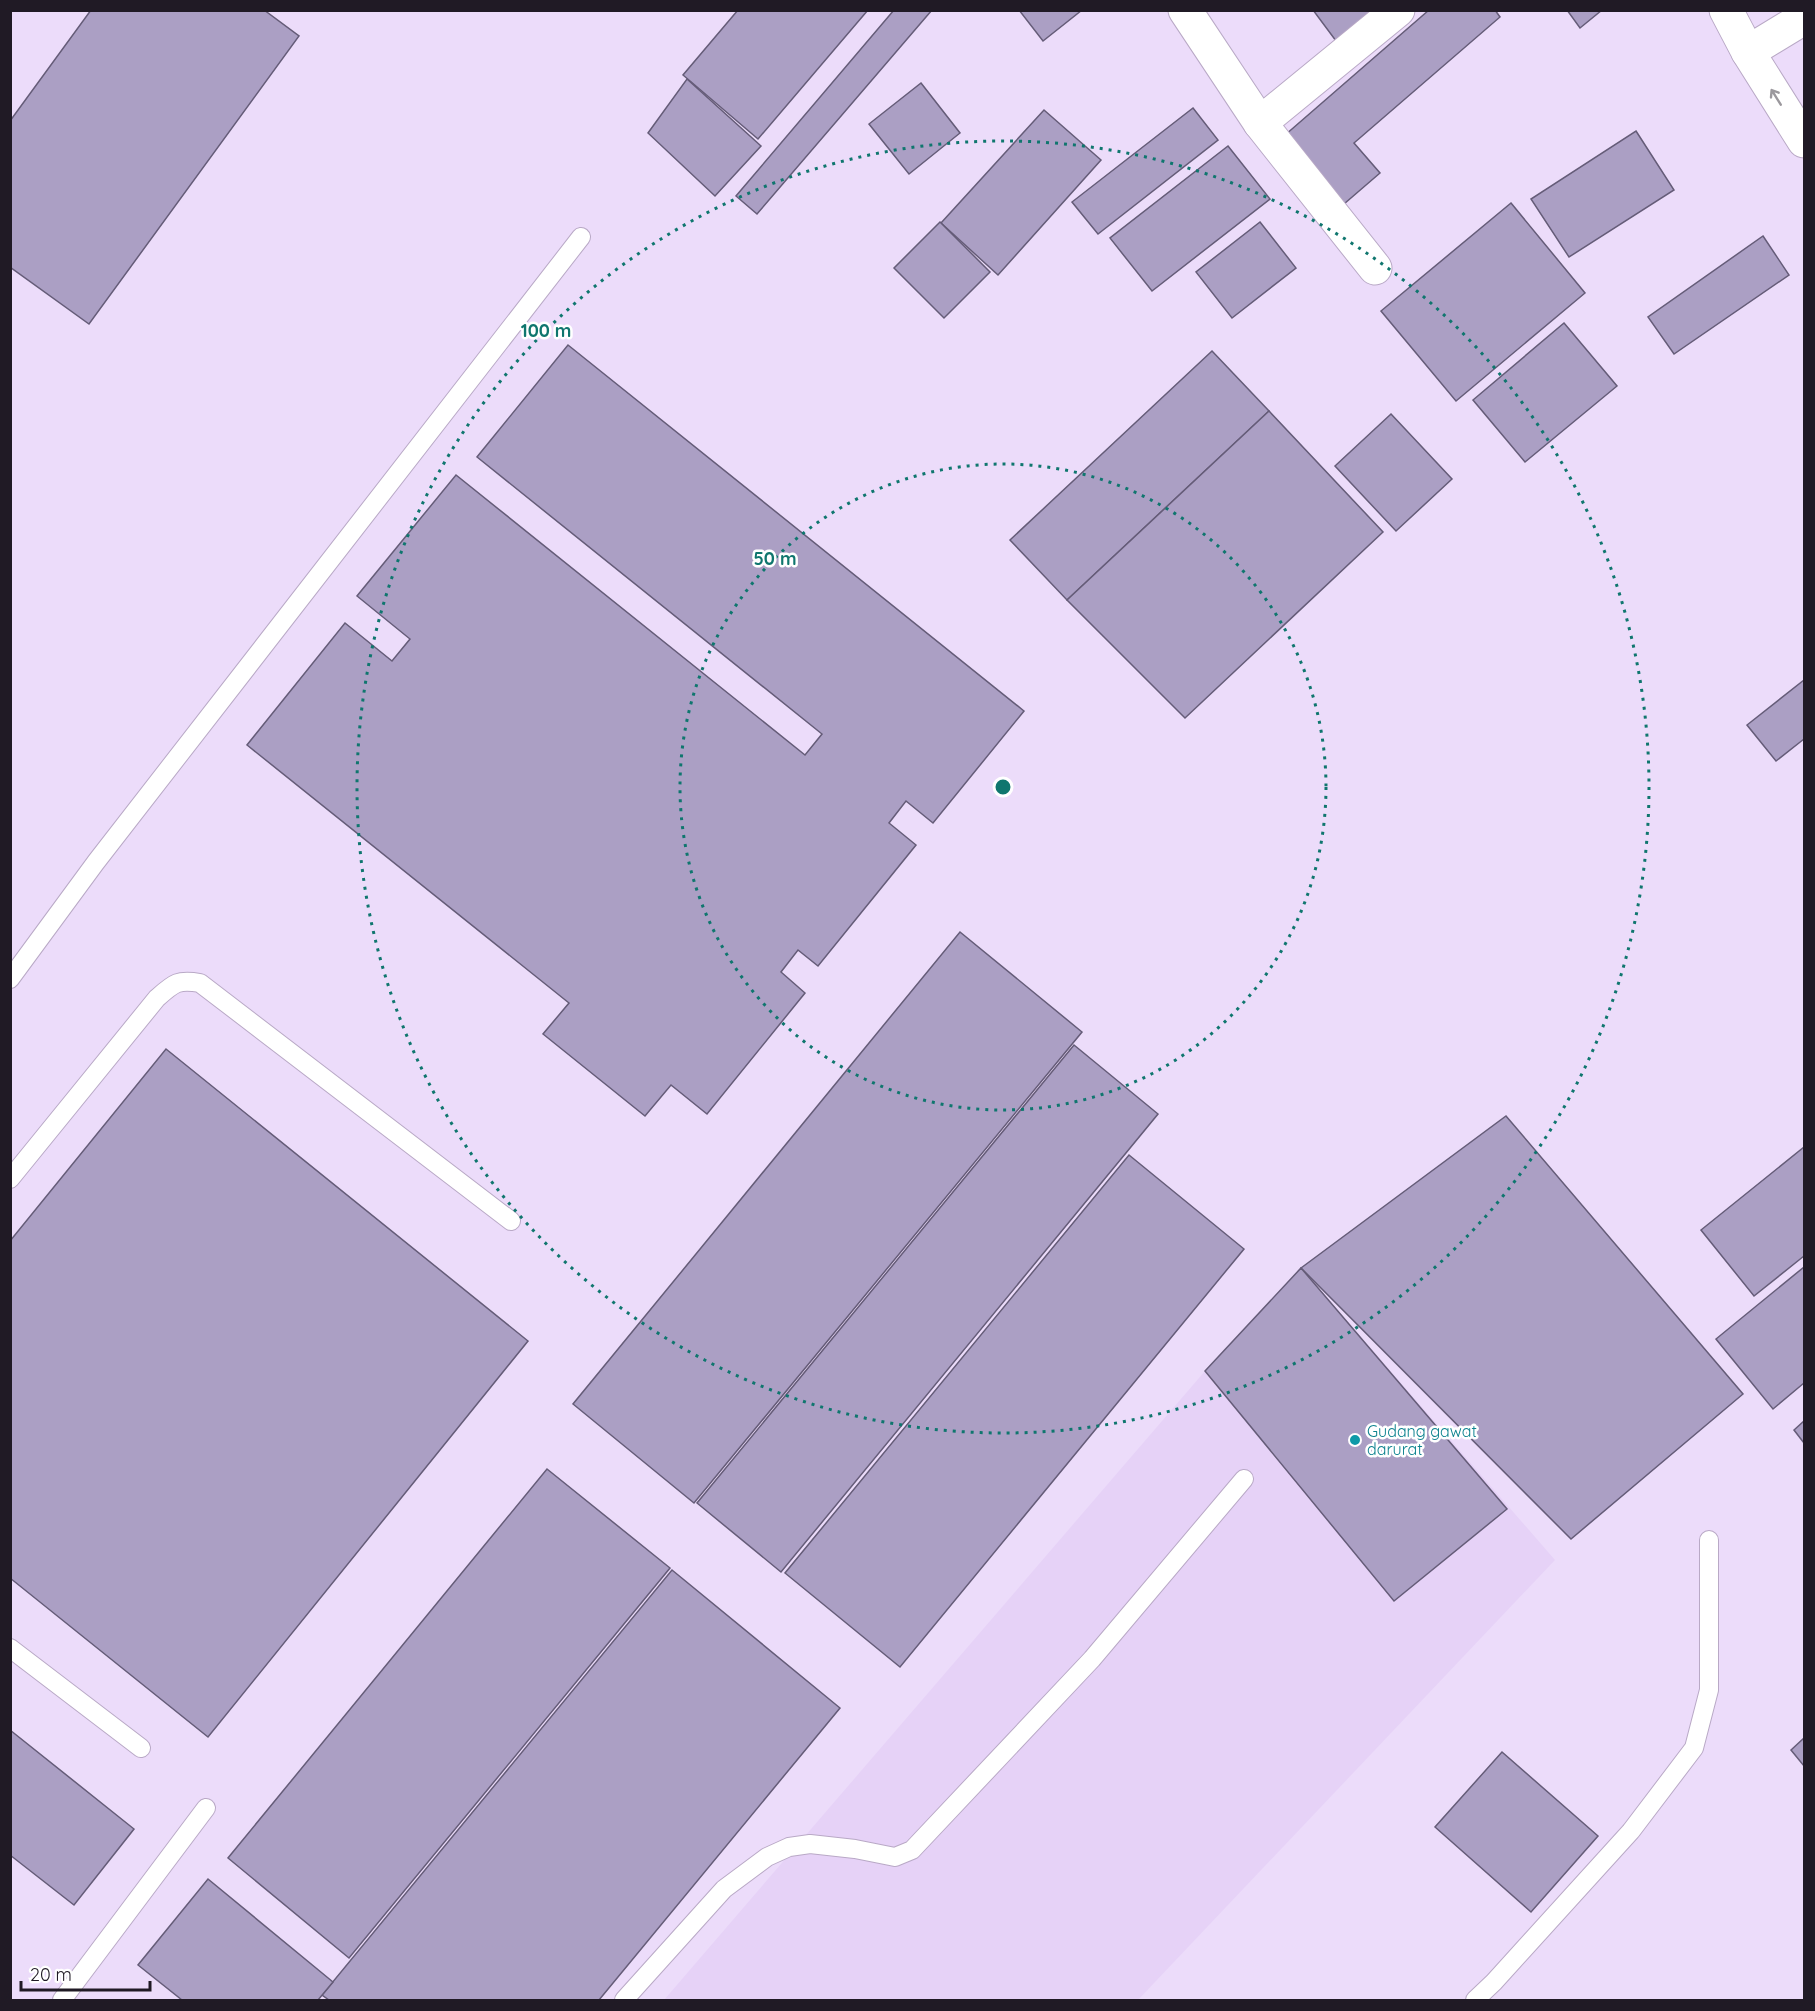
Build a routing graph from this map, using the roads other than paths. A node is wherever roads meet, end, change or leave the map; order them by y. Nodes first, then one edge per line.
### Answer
1 (1185, 10) edge
2 (1398, 10) edge
3 (1730, 12) edge
4 (1804, 18) edge
5 (1748, 52) junction
6 (1260, 123) junction
7 (1804, 141) edge
8 (581, 237) dead end
9 (1375, 268) dead end
10 (10, 979) edge
11 (10, 1179) edge
12 (511, 1221) dead end
13 (1244, 1479) dead end
14 (1710, 1540) dead end
15 (10, 1648) edge
16 (141, 1748) dead end
17 (206, 1808) dead end
18 (62, 2001) edge
19 (624, 2001) edge
20 (1475, 2001) edge

1 - 6 street
2 - 6 street
3 - 5 street
4 - 5 street
7 -> 5 street
6 - 9 street
8 - 10 lane
11 - 12 lane
13 - 19 lane
14 - 20 lane
15 - 16 lane
17 - 18 lane

